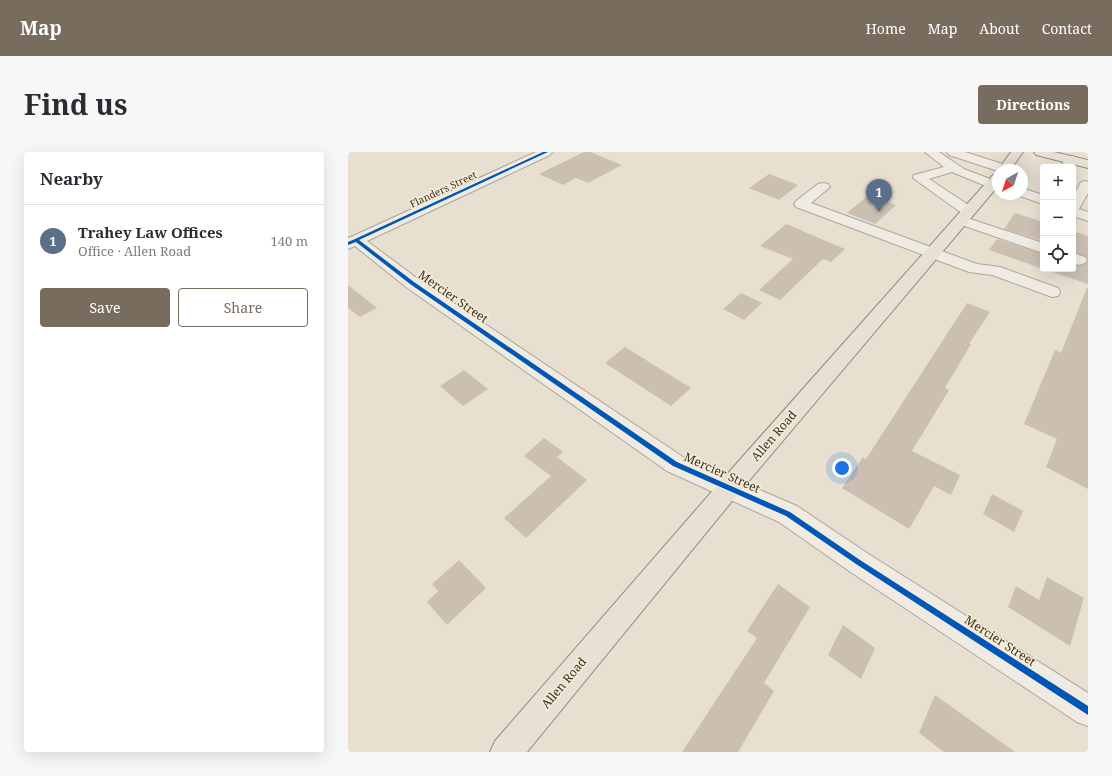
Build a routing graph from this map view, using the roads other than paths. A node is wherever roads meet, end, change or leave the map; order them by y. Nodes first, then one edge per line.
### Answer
1 (546, 152) edge
2 (931, 152) edge
3 (953, 152) edge
4 (1018, 152) edge
5 (1040, 152) edge
6 (1009, 164) edge
7 (1068, 164) edge
8 (1076, 164) edge
9 (1088, 164) edge
10 (954, 168) junction
11 (992, 174) edge
12 (992, 177) edge
13 (1076, 183) edge
14 (992, 185) edge
15 (1087, 186) edge
16 (823, 187) dead end
17 (1028, 194) edge
18 (1040, 197) edge
19 (1076, 203) edge
20 (1076, 212) edge
21 (964, 215) junction
22 (1088, 217) edge
23 (352, 242) edge
24 (1040, 247) edge
25 (932, 254) junction
26 (1052, 292) dead end
27 (730, 488) junction
28 (1088, 711) edge
29 (506, 752) edge

1 - 23 street, Flanders Street
2 - 10 street
3 - 11 street
4 - 6 main road, Allen Road
5 - 7 main road
8 - 9 main road
10 - 12 street
10 - 21 street
13 - 15 street
14 - 21 main road, Allen Road
15 - 19 street
16 - 25 street
17 - 18 street
20 - 22 street
21 - 24 street
21 - 25 main road, Allen Road
23 - 27 street, Mercier Street
25 - 26 street
25 - 27 main road, Allen Road
27 - 28 street, Mercier Street
27 - 29 main road, Allen Road

